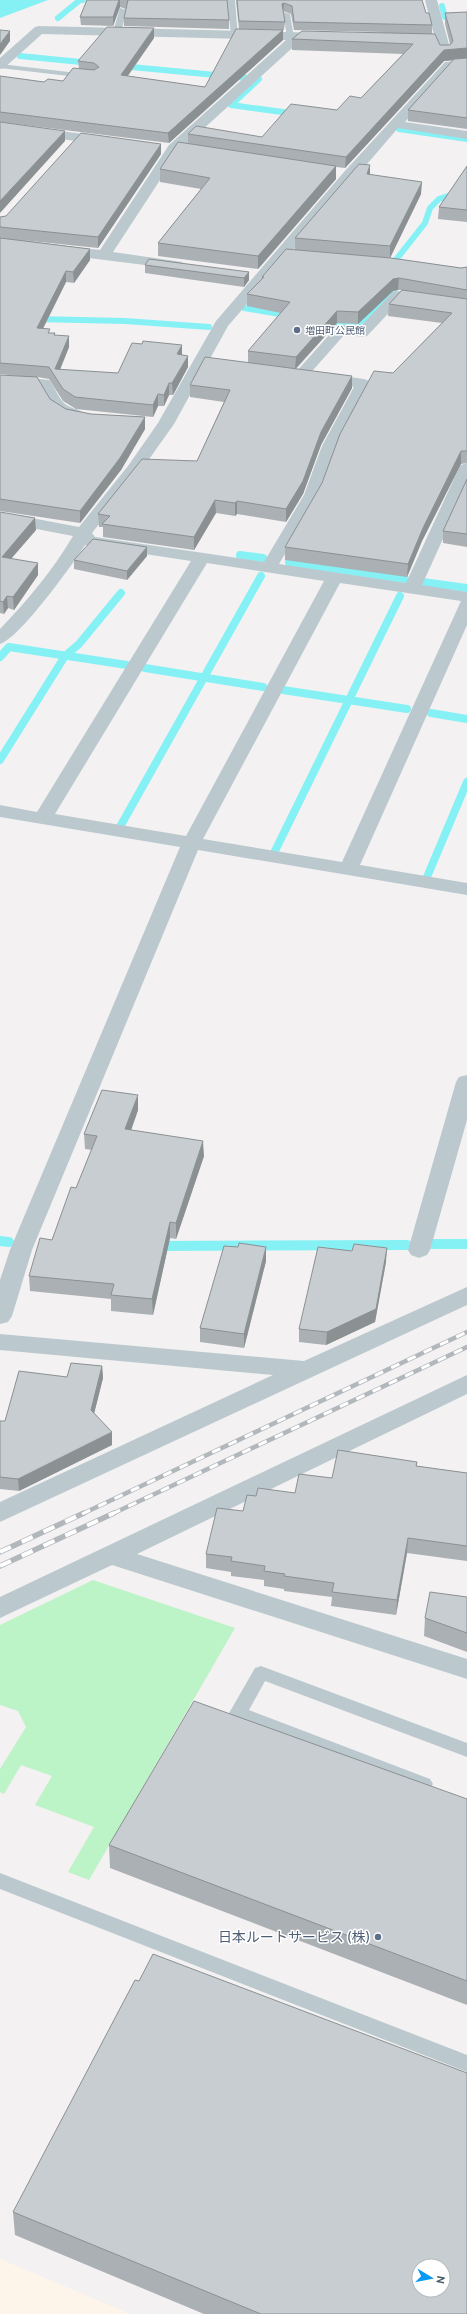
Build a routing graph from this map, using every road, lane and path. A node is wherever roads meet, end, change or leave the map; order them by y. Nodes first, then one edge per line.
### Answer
1 (231, 0) edge
2 (431, 0) edge
3 (123, 10) dead end
4 (286, 14) edge
5 (452, 19) edge
6 (436, 20) junction
7 (117, 32) junction
8 (235, 35) junction
9 (294, 36) junction
10 (338, 37) edge
11 (394, 38) edge
12 (441, 39) junction
13 (2, 62) edge
14 (467, 64) edge
15 (449, 65) junction
16 (94, 77) edge
17 (395, 124) junction
18 (0, 127) edge
19 (467, 136) edge
20 (78, 138) junction
21 (122, 143) edge
22 (159, 148) edge
23 (68, 149) edge
24 (174, 149) junction
25 (190, 151) edge
26 (334, 173) edge
27 (349, 175) junction
28 (0, 243) edge
29 (281, 254) junction
30 (104, 255) junction
31 (297, 256) edge
32 (191, 266) edge
33 (247, 274) edge
34 (263, 276) junction
35 (467, 306) edge
36 (199, 363) junction
37 (215, 365) edge
38 (285, 373) edge
39 (301, 375) junction
40 (0, 380) edge
41 (97, 418) edge
42 (467, 468) edge
43 (0, 517) edge
44 (82, 533) junction
45 (202, 557) junction
46 (269, 567) junction
47 (335, 577) junction
48 (412, 589) junction
49 (467, 597) edge
50 (467, 605) edge
51 (0, 639) edge
52 (0, 811) edge
53 (43, 818) junction
54 (191, 844) junction
55 (349, 869) junction
56 (467, 889) edge
57 (467, 1082) edge
58 (419, 1250) dead end
59 (467, 1295) edge
60 (0, 1316) edge
61 (0, 1342) edge
62 (306, 1370) junction
63 (467, 1384) edge
64 (0, 1513) edge
65 (111, 1555) junction
66 (0, 1608) edge
67 (467, 1669) edge
68 (467, 1750) edge
69 (437, 1789) edge
70 (0, 1881) edge
71 (467, 2064) edge

1 - 8 lane
2 - 6 street
3 - 7 lane
4 - 9 lane
5 - 6 street
6 - 12 street
7 - 8 street
7 - 13 street
8 - 9 street
9 - 10 street
9 - 24 street
11 - 12 street
12 - 15 street
13 - 16 lane
14 - 15 street
15 - 17 street
17 - 19 street
17 - 27 street
18 - 20 street
20 - 21 street
20 - 23 street
22 - 24 street
24 - 25 street
24 - 30 street
26 - 27 street
27 - 29 street
28 - 30 street
29 - 31 street
29 - 34 street
30 - 32 street
33 - 34 street
34 - 36 street
35 - 39 street
36 - 37 street
36 - 44 street
38 - 39 street
39 - 46 street
40 - 41 street
42 - 48 street
43 - 44 street
44 - 45 street
44 - 51 street
45 - 46 street
45 - 53 street
46 - 47 street
47 - 48 street
47 - 54 street
48 - 49 street
50 - 55 street
52 - 53 street
53 - 54 street
54 - 55 street
54 - 60 street
55 - 56 street
57 - 58 street
59 - 62 street
61 - 62 street
62 - 64 street
63 - 65 street
65 - 66 street
65 - 67 street
68 - 69 lane
70 - 71 lane

